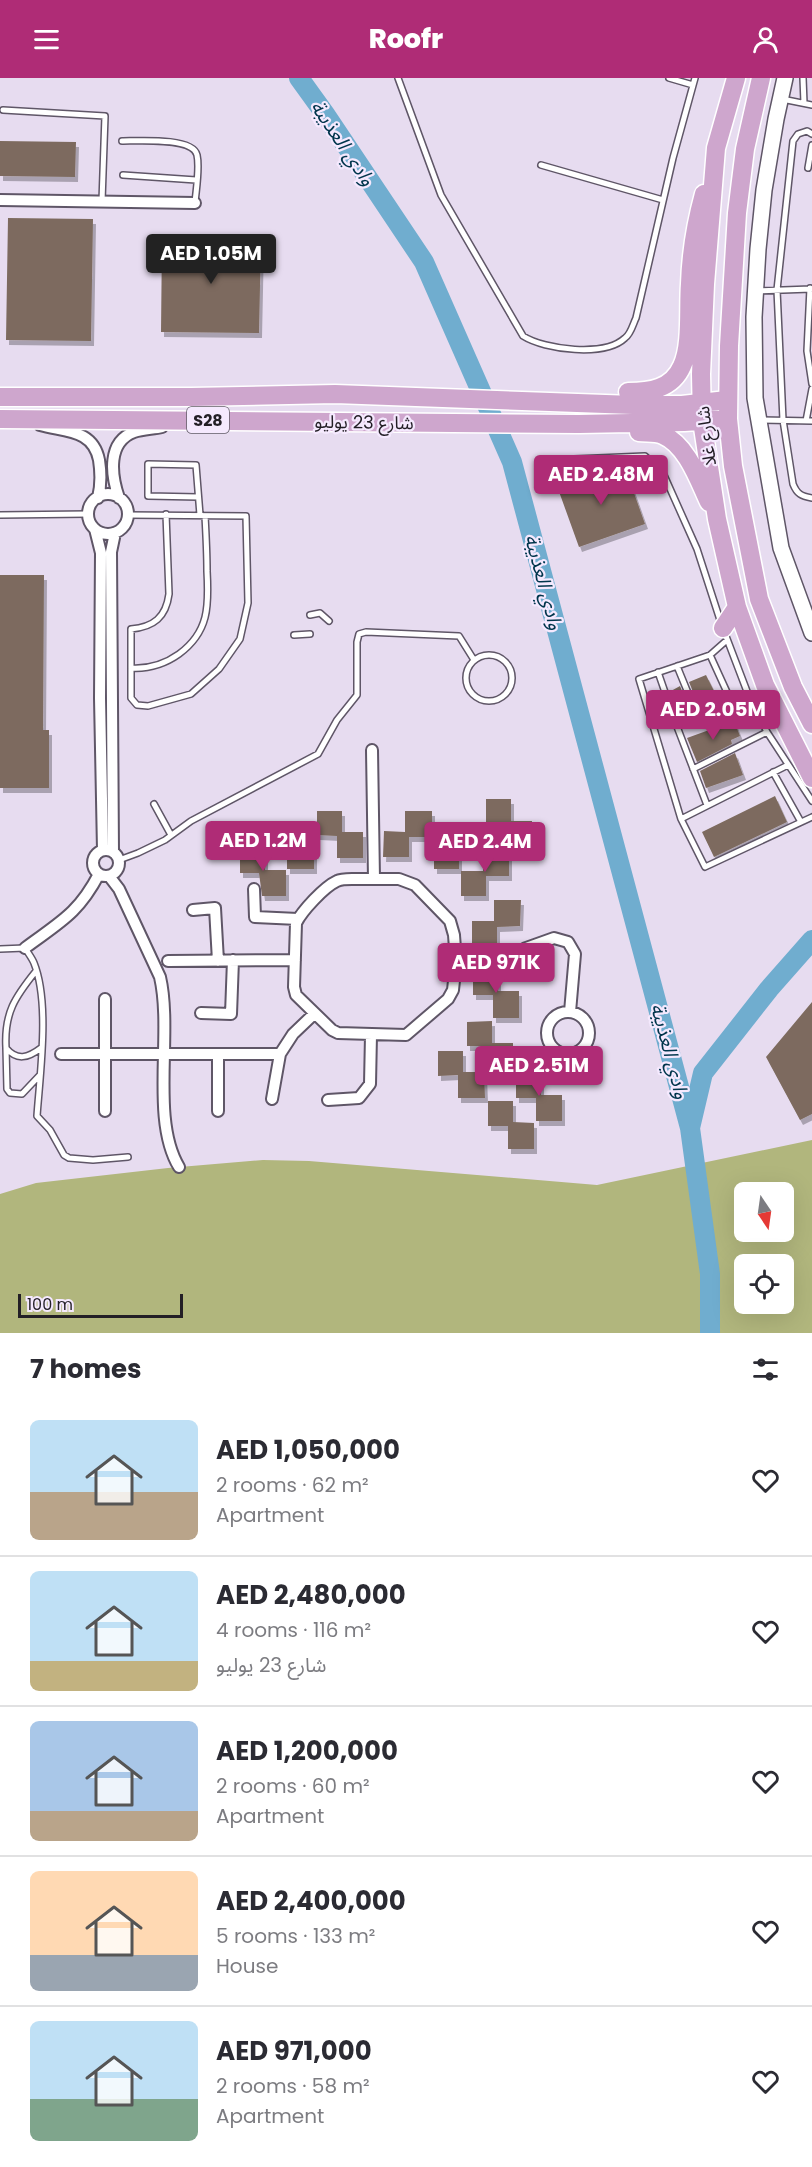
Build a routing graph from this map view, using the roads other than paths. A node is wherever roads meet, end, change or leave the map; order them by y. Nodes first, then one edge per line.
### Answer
1 (399, 78) edge
2 (669, 78) edge
3 (736, 78) edge
4 (761, 78) edge
5 (785, 78) edge
6 (803, 78) edge
7 (694, 81) edge
8 (780, 99) junction
9 (804, 103) junction
10 (812, 105) edge
11 (3, 110) dead end
12 (812, 134) edge
13 (123, 141) dead end
14 (812, 145) edge
15 (717, 148) junction
16 (541, 165) dead end
17 (808, 168) dead end
18 (123, 175) dead end
19 (196, 180) junction
20 (0, 200) edge
21 (663, 200) junction
22 (102, 201) junction
23 (195, 203) joint
24 (811, 289) edge
25 (777, 290) junction
26 (756, 291) junction
27 (812, 384) edge
28 (812, 389) edge
29 (0, 392) edge
30 (0, 397) edge
31 (50, 397) junction
32 (727, 400) junction
33 (566, 403) junction
34 (701, 403) junction
35 (728, 418) junction
36 (0, 419) edge
37 (19, 419) junction
38 (206, 420) junction
39 (759, 420) junction
40 (783, 420) junction
41 (702, 421) junction
42 (809, 421) edge
43 (561, 424) junction
44 (574, 459) dead end
45 (198, 497) junction
46 (98, 498) junction
47 (119, 498) junction
48 (812, 498) edge
49 (88, 514) junction
50 (165, 514) junction
51 (0, 515) edge
52 (128, 515) junction
53 (202, 515) junction
54 (717, 519) junction
55 (95, 529) junction
56 (115, 533) junction
57 (737, 607) junction
58 (310, 615) dead end
59 (329, 621) dead end
60 (812, 633) edge
61 (310, 634) dead end
62 (725, 634) junction
63 (294, 635) dead end
64 (710, 655) junction
65 (474, 660) junction
66 (677, 666) junction
67 (131, 668) junction
68 (658, 672) junction
69 (747, 694) junction
70 (730, 701) junction
71 (698, 715) junction
72 (676, 724) junction
73 (812, 724) edge
74 (767, 732) junction
75 (372, 750) dead end
76 (788, 765) junction
77 (693, 769) junction
78 (773, 772) junction
79 (812, 778) edge
80 (812, 801) edge
81 (154, 804) dead end
82 (708, 805) junction
83 (812, 818) edge
84 (681, 819) junction
85 (801, 822) junction
86 (171, 835) junction
87 (112, 854) junction
88 (104, 875) junction
89 (374, 879) junction
90 (254, 889) dead end
91 (193, 910) dead end
92 (298, 919) junction
93 (25, 948) junction
94 (0, 949) edge
95 (232, 960) junction
96 (294, 960) junction
97 (168, 961) dead end
98 (218, 961) junction
99 (456, 962) junction
100 (36, 971) junction
101 (105, 999) dead end
102 (570, 1012) dead end
103 (201, 1013) dead end
104 (314, 1014) junction
105 (371, 1035) junction
106 (6, 1048) junction
107 (41, 1048) junction
108 (62, 1054) dead end
109 (105, 1054) junction
110 (165, 1054) junction
111 (218, 1054) junction
112 (280, 1054) junction
113 (40, 1075) junction
114 (272, 1099) dead end
115 (328, 1100) dead end
116 (105, 1111) dead end
117 (218, 1111) dead end
118 (128, 1157) dead end
119 (179, 1167) dead end

1 - 21 lane
2 - 7 lane
3 - 15 main road, شارع غلا
4 - 32 main road, شارع غلا
5 - 8 street
6 - 9 lane
7 - 21 lane
8 - 9 lane
8 - 26 street
9 - 10 lane
11 - 22 lane
12 - 25 lane
13 - 19 lane
14 - 17 lane
15 - 33 main road
15 - 34 main road, شارع غلا
16 - 21 lane
18 - 19 lane
19 - 23 lane
20 - 22 street
22 - 23 street
24 - 25 lane
24 - 27 lane
25 - 26 lane
25 - 40 lane
26 - 39 street
28 - 42 lane
29 - 31 lane
30 - 31 main road, شارع 23 يوليو / S28
31 - 33 main road, شارع 23 يوليو / S28
32 - 34 main road, شارع 23 يوليو / S28
32 - 35 main road, شارع غلا
33 - 34 main road, شارع 23 يوليو / S28
34 - 41 main road, شارع غلا
35 - 41 main road, شارع 23 يوليو / S28
35 - 73 main road, شارع غلا
36 - 37 main road, شارع 23 يوليو / S28
37 - 38 main road, شارع 23 يوليو / S28
37 - 46 street
38 - 43 main road, شارع 23 يوليو / S28
38 - 47 street
39 - 40 lane
39 - 60 street
40 - 42 lane
40 - 48 lane
41 - 43 main road, شارع 23 يوليو / S28
41 - 54 main road, شارع غلا
43 - 54 main road
44 - 62 lane
45 - 45 lane
45 - 53 lane
46 - 47 street
46 - 49 street
47 - 52 street
49 - 51 lane
49 - 55 street
50 - 52 lane
50 - 53 lane
50 - 67 lane
52 - 56 street
53 - 67 lane
53 - 67 lane
54 - 57 main road, شارع غلا
55 - 56 street
55 - 87 street
56 - 87 street
57 - 62 main road
57 - 79 main road, شارع غلا
58 - 59 lane
61 - 63 lane
62 - 64 lane
62 - 69 lane
64 - 66 lane
64 - 70 lane
65 - 65 lane
65 - 86 lane
66 - 68 lane
66 - 71 lane
68 - 72 lane
68 - 84 lane
69 - 70 lane
69 - 74 lane
70 - 71 lane
71 - 72 lane
72 - 77 lane
74 - 76 lane
74 - 77 lane
75 - 89 street
76 - 78 lane
76 - 80 lane
77 - 82 lane
78 - 82 lane
78 - 85 lane
81 - 86 lane
82 - 84 lane
83 - 85 lane
84 - 85 lane
86 - 87 lane
87 - 88 street
87 - 88 street
88 - 93 street
88 - 110 street
89 - 92 street
89 - 99 street
90 - 92 street
91 - 98 street
92 - 96 street
93 - 94 lane
93 - 100 lane
95 - 96 street
95 - 98 street
95 - 103 street
96 - 104 street
97 - 98 street
99 - 102 street
99 - 105 street
100 - 106 lane
100 - 107 lane
101 - 109 street
104 - 105 street
104 - 112 street
105 - 115 street
106 - 107 lane
106 - 113 lane
107 - 113 lane
108 - 109 street
109 - 110 street
109 - 116 street
110 - 111 street
110 - 119 street
111 - 112 street
111 - 117 street
112 - 114 street
113 - 118 lane

